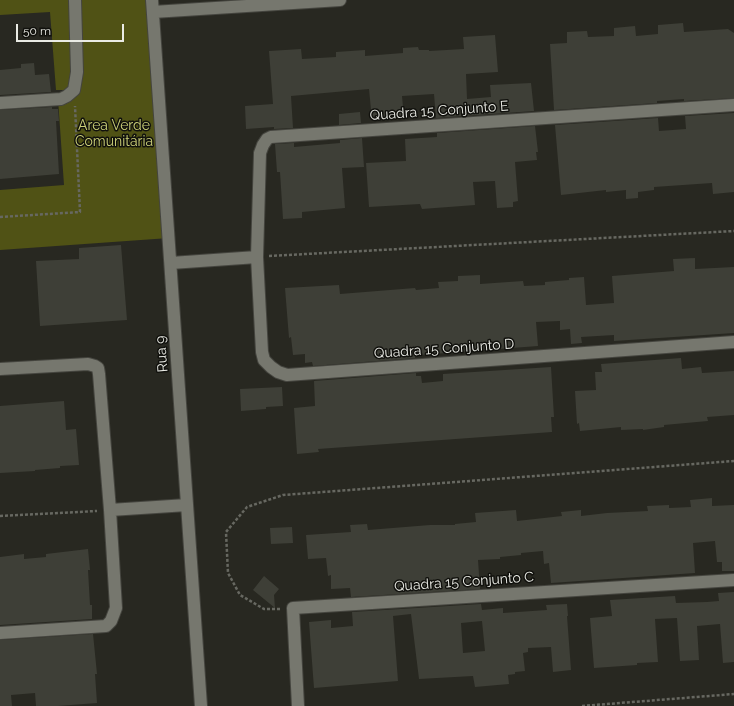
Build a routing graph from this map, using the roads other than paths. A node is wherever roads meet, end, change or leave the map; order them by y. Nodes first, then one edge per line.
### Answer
1 (75, 0) edge
2 (340, 0) edge
3 (153, 6) edge
4 (0, 103) edge
5 (734, 105) edge
6 (257, 257) junction
7 (171, 263) junction
8 (734, 342) edge
9 (0, 369) edge
10 (187, 505) junction
11 (110, 510) junction
12 (734, 580) edge
13 (0, 633) edge
14 (201, 706) edge
15 (298, 706) edge

1 - 4 street
2 - 3 street
3 - 7 street, Rua 9
5 - 6 street, Quadra 15 Conjunto E
6 - 7 street
6 - 8 street, Quadra 15 Conjunto D
7 - 10 street, Rua 9
9 - 11 street
10 - 11 street
10 - 14 street, Rua 9
11 - 13 street
12 - 15 street, Quadra 15 Conjunto C

